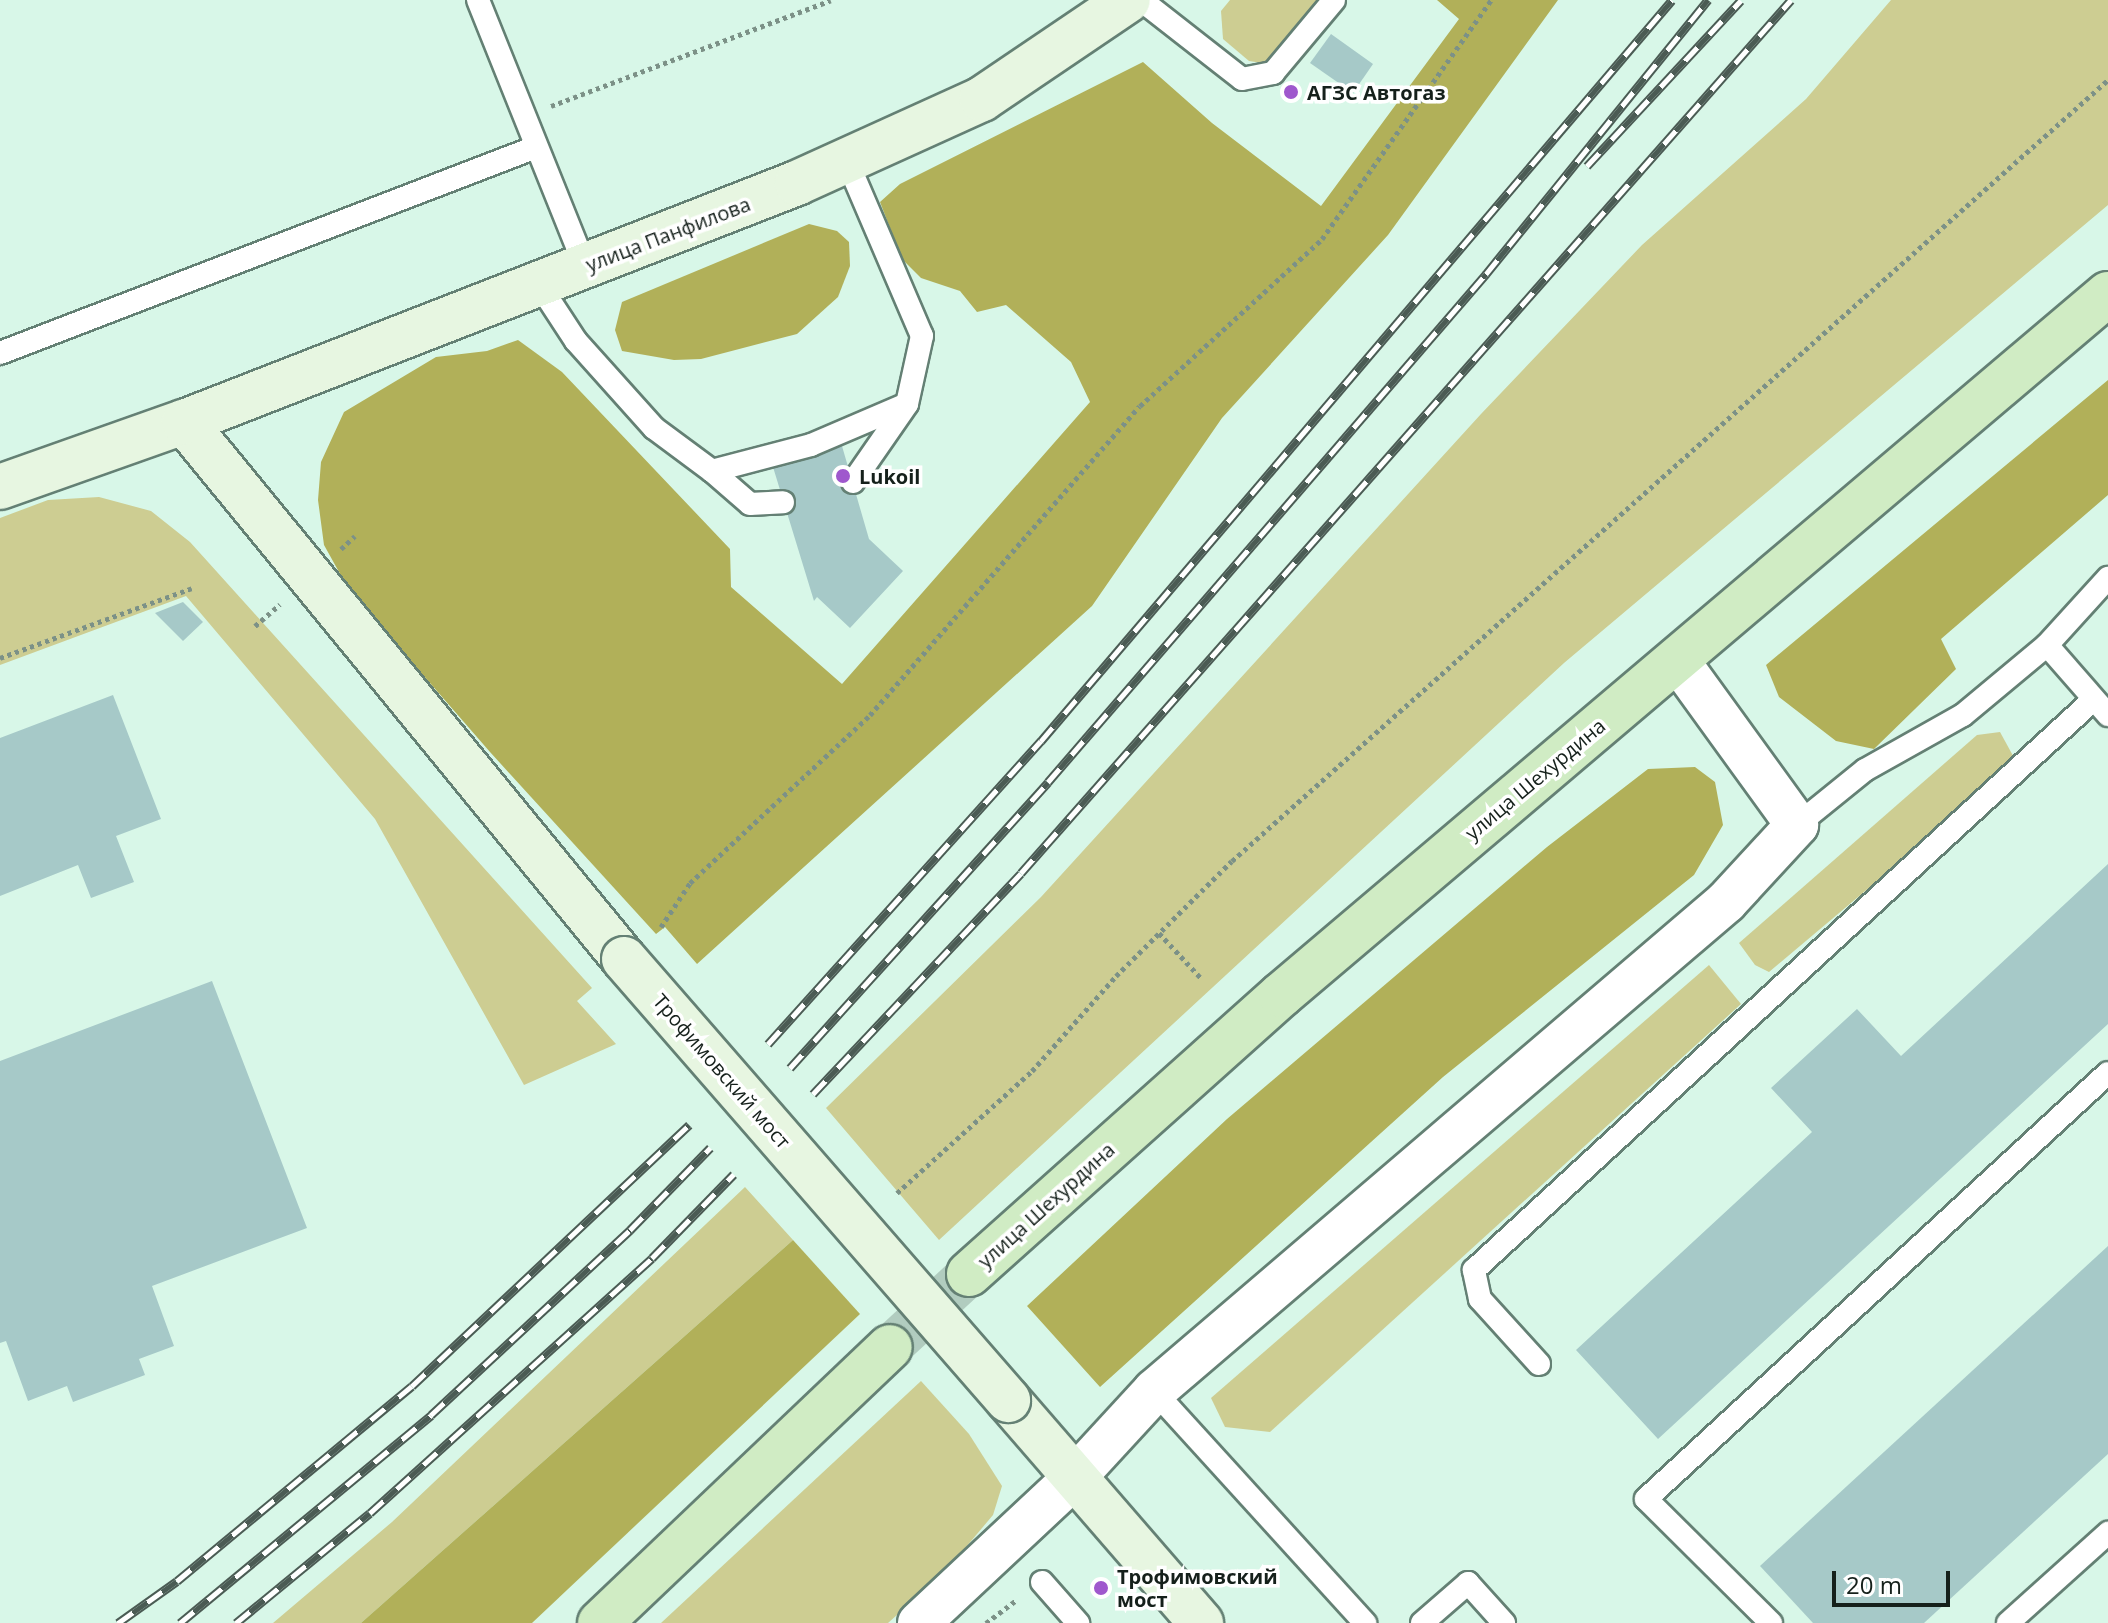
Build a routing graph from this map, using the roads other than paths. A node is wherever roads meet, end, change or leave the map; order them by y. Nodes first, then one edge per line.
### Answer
1 (478, 0) edge
2 (1128, 0) edge
3 (1141, 0) edge
4 (1334, 0) edge
5 (536, 147) junction
6 (847, 161) junction
7 (585, 266) junction
8 (538, 283) junction
9 (2108, 294) edge
10 (0, 353) edge
11 (907, 404) junction
12 (184, 422) junction
13 (712, 471) junction
14 (853, 482) dead end
15 (0, 487) edge
16 (783, 502) dead end
17 (2108, 578) edge
18 (2047, 645) junction
19 (1677, 659) junction
20 (2100, 708) edge
21 (1797, 825) junction
22 (2108, 1073) edge
23 (969, 1274) tunnel mouth
24 (890, 1347) tunnel mouth
25 (1539, 1364) dead end
26 (1154, 1391) junction
27 (1075, 1477) junction
28 (2108, 1533) edge
29 (1042, 1582) dead end
30 (600, 1623) edge
31 (919, 1623) edge
32 (1078, 1623) edge
33 (1201, 1623) edge
34 (1365, 1623) edge
35 (1422, 1623) edge
36 (1504, 1623) edge
37 (1771, 1623) edge
38 (2008, 1623) edge

1 - 5 lane
2 - 6 street, улица Панфилова
3 - 4 lane
5 - 7 lane
5 - 10 lane
6 - 7 street, улица Панфилова
6 - 11 lane
7 - 8 street, улица Панфилова
8 - 12 street, улица Панфилова
8 - 13 lane
9 - 19 main road, улица Шехурдина
11 - 13 lane
11 - 14 lane
12 - 15 street, улица Панфилова
12 - 27 street, Трофимовский мост, bridge
13 - 16 lane
17 - 18 lane
18 - 20 lane
18 - 21 lane
19 - 21 street
19 - 23 main road, улица Шехурдина
20 - 25 lane
21 - 26 street
22 - 37 lane
24 - 30 main road
26 - 27 street
26 - 34 lane
27 - 31 street
27 - 33 street, Трофимовский мост
28 - 38 lane
29 - 32 lane
35 - 36 lane

